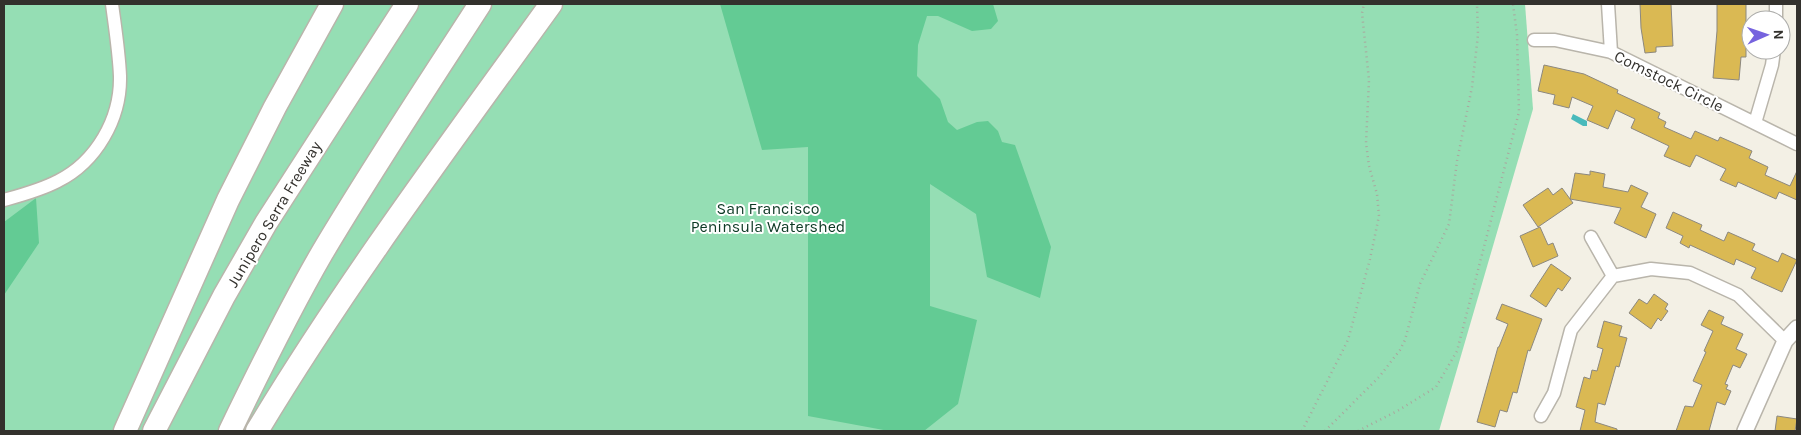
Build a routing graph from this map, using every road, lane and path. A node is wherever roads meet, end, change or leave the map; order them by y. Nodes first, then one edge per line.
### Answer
1 (112, 4) edge
2 (332, 4) edge
3 (407, 4) edge
4 (480, 4) edge
5 (551, 4) edge
6 (1364, 4) edge
7 (1477, 4) edge
8 (1513, 4) edge
9 (1608, 4) edge
10 (1534, 40) dead end
11 (1611, 52) junction
12 (1773, 60) edge
13 (1755, 123) junction
14 (1797, 144) edge
15 (4, 200) edge
16 (1591, 237) dead end
17 (1613, 276) junction
18 (1797, 328) edge
19 (1784, 341) junction
20 (1541, 416) dead end
21 (125, 431) edge
22 (154, 431) edge
23 (230, 431) edge
24 (257, 431) edge
25 (1302, 431) edge
26 (1325, 431) edge
27 (1358, 431) edge
28 (1745, 431) edge

1 - 15 street
2 - 21 highway
3 - 22 highway, Junipero Serra Freeway
4 - 23 highway
5 - 24 highway
6 - 25 path
7 - 26 path
8 - 27 path
9 - 11 street
10 - 11 street, Comstock Circle
11 - 13 street, Comstock Circle
12 - 13 street
13 - 14 street, Comstock Circle
16 - 17 street
17 - 19 street
17 - 20 street
18 - 19 street
19 - 28 street

